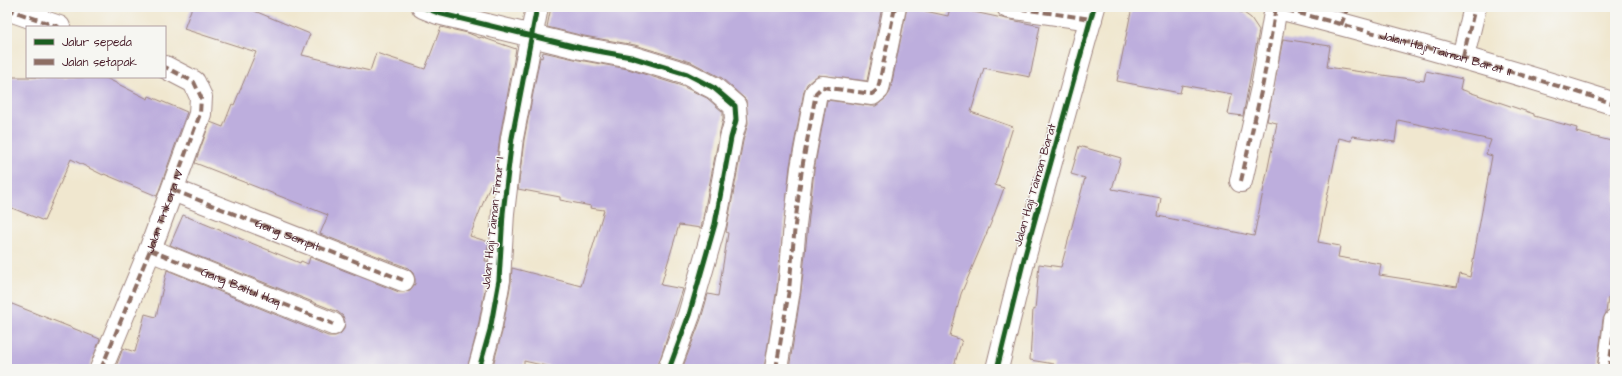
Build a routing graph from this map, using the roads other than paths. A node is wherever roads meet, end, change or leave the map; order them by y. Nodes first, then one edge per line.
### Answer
1 (423, 7) edge
2 (536, 7) edge
3 (895, 7) edge
4 (1008, 7) edge
5 (1275, 7) edge
6 (1475, 7) edge
7 (7, 9) edge
8 (1093, 13) edge
9 (1344, 16) edge
10 (56, 26) edge
11 (532, 36) junction
12 (1463, 57) junction
13 (166, 68) edge
14 (1615, 104) edge
15 (1241, 181) dead end
16 (173, 190) junction
17 (150, 250) junction
18 (403, 280) dead end
19 (1615, 321) edge
20 (332, 324) dead end
21 (101, 369) edge
22 (479, 369) edge
23 (669, 369) edge
24 (776, 369) edge
25 (997, 369) edge
26 (1609, 369) edge

1 - 11 street
2 - 11 street, Jalan Haji Taiman Timur I
3 - 24 street
4 - 8 street
5 - 9 street, Jalan Haji Taiman Barat II
5 - 15 street
6 - 12 street
7 - 10 street
8 - 25 street, Jalan Haji Taiman Barat
9 - 12 street, Jalan Haji Taiman Barat II
11 - 22 street, Jalan Haji Taiman Timur I
11 - 23 street
12 - 14 street, Jalan Haji Taiman Barat II
13 - 16 street, Jalan Trikora IV
16 - 17 street, Jalan Trikora IV
16 - 18 street, Gang Sempit
17 - 20 street, Gang Baitul Haq
17 - 21 street, Jalan Trikora IV
19 - 26 street

